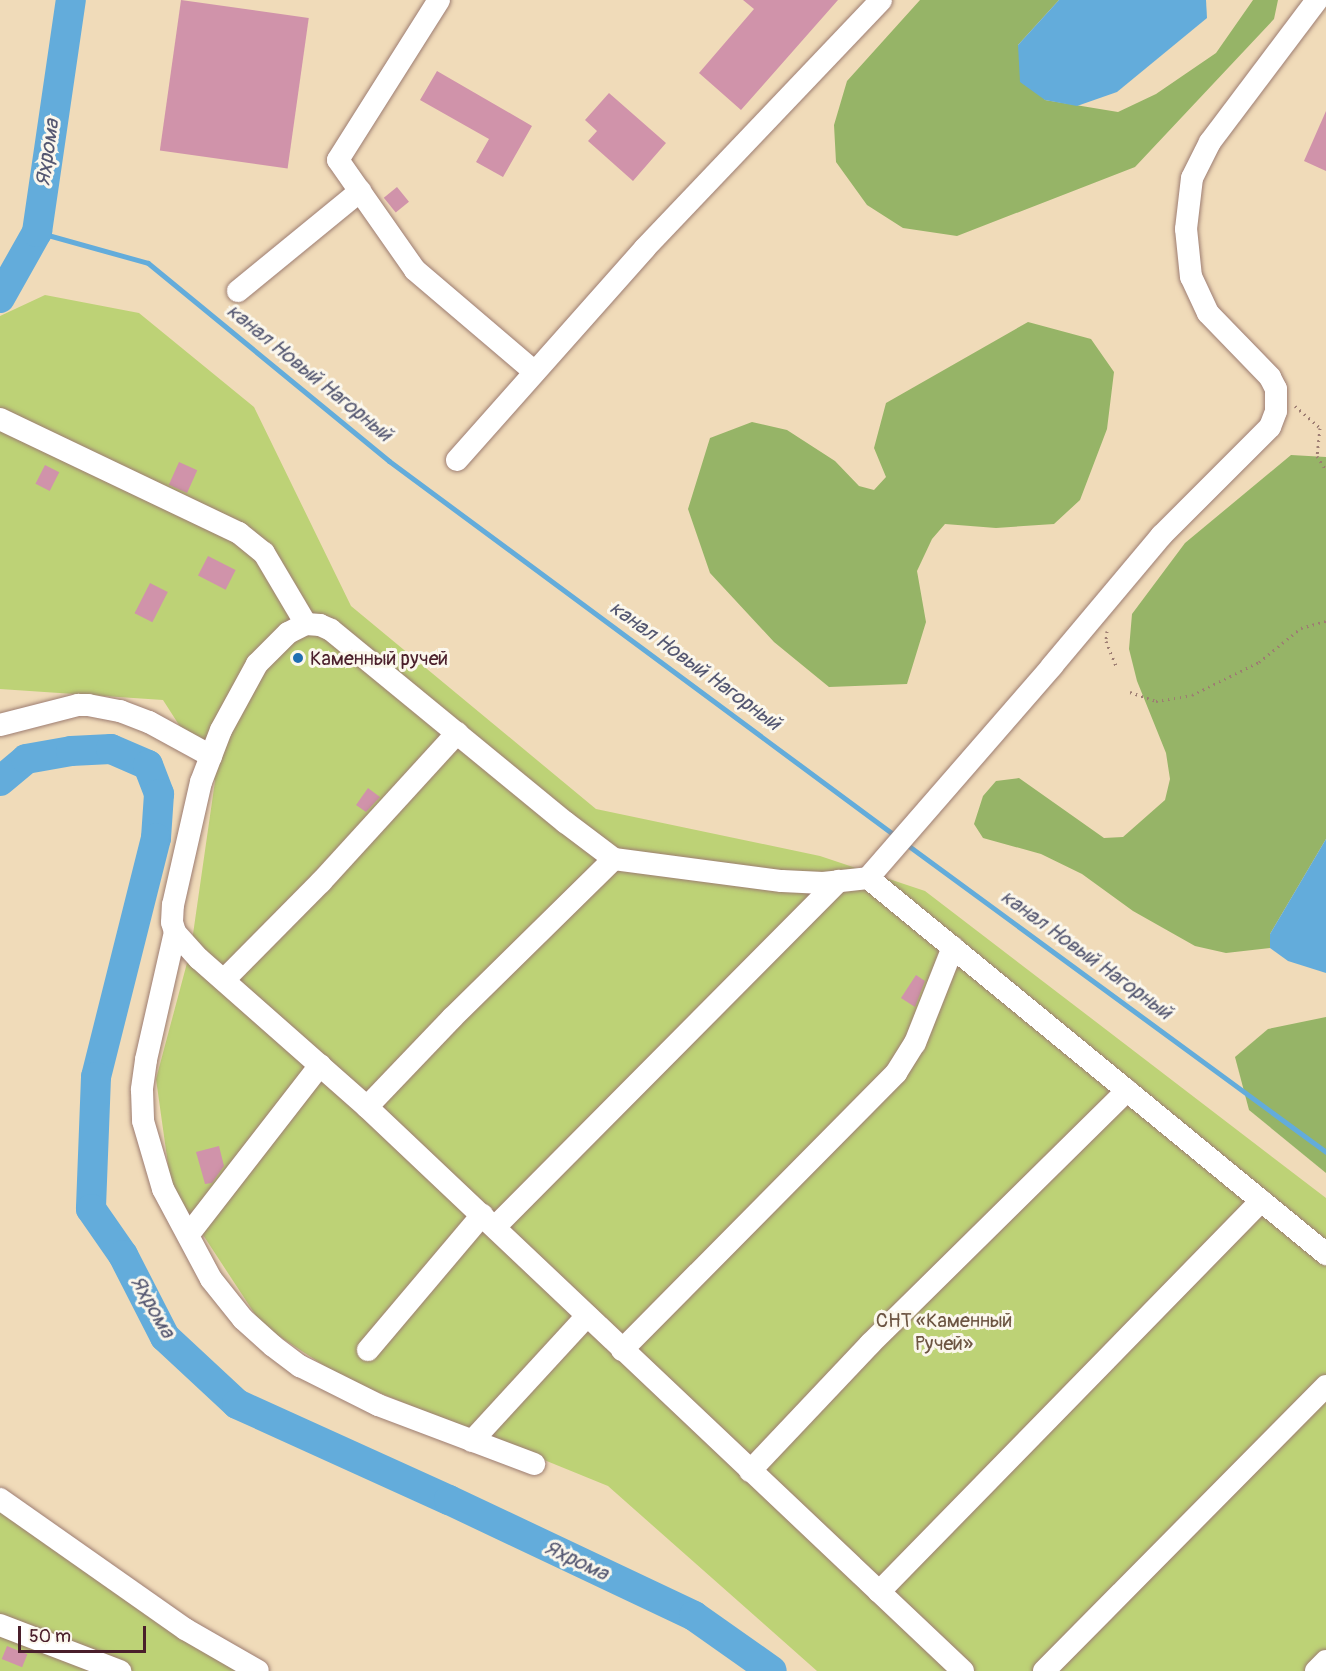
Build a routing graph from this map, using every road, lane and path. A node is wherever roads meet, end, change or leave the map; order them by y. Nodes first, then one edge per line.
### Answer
1 (439, 0) edge
2 (881, 0) edge
3 (1317, 0) edge
4 (360, 191) junction
5 (238, 291) dead end
6 (535, 372) junction
7 (1276, 389) junction
8 (0, 419) edge
9 (457, 460) dead end
10 (1326, 470) edge
11 (1326, 621) edge
12 (306, 624) junction
13 (1107, 630) dead end
14 (1118, 668) dead end
15 (1130, 692) dead end
16 (0, 725) edge
17 (457, 733) junction
18 (211, 756) junction
19 (614, 859) junction
20 (868, 878) junction
21 (839, 881) junction
22 (175, 932) junction
23 (952, 947) junction
24 (224, 980) junction
25 (320, 1065) junction
26 (1127, 1091) junction
27 (367, 1107) junction
28 (1261, 1201) junction
29 (488, 1221) junction
30 (189, 1234) junction
31 (1326, 1254) edge
32 (587, 1316) junction
33 (368, 1350) dead end
34 (622, 1350) junction
35 (1326, 1386) edge
36 (472, 1441) junction
37 (534, 1464) dead end
38 (750, 1471) junction
39 (0, 1499) edge
40 (879, 1592) junction
41 (0, 1625) edge
42 (1326, 1661) edge
43 (120, 1671) edge
44 (258, 1671) edge
45 (963, 1671) edge
46 (1044, 1671) edge
47 (1316, 1671) edge

1 - 4 street
2 - 6 street
3 - 7 street
4 - 5 street
4 - 6 street
6 - 9 street
7 - 10 path
7 - 20 street
8 - 12 street
11 - 15 path
12 - 17 street
12 - 18 street
13 - 14 path
16 - 18 street
17 - 19 street
17 - 24 street
18 - 22 street
19 - 21 street
19 - 27 street
20 - 21 street
20 - 23 street
21 - 29 street
22 - 24 street
22 - 30 street
23 - 26 street
23 - 34 street
24 - 25 street
25 - 27 street
25 - 30 street
26 - 28 street
26 - 38 street
27 - 29 street
28 - 31 street
28 - 40 street
29 - 32 street
29 - 33 street
30 - 36 street
32 - 34 street
32 - 36 street
34 - 38 street
35 - 46 street
36 - 37 street
38 - 40 street
39 - 44 street
40 - 45 street
41 - 43 street
42 - 47 street

